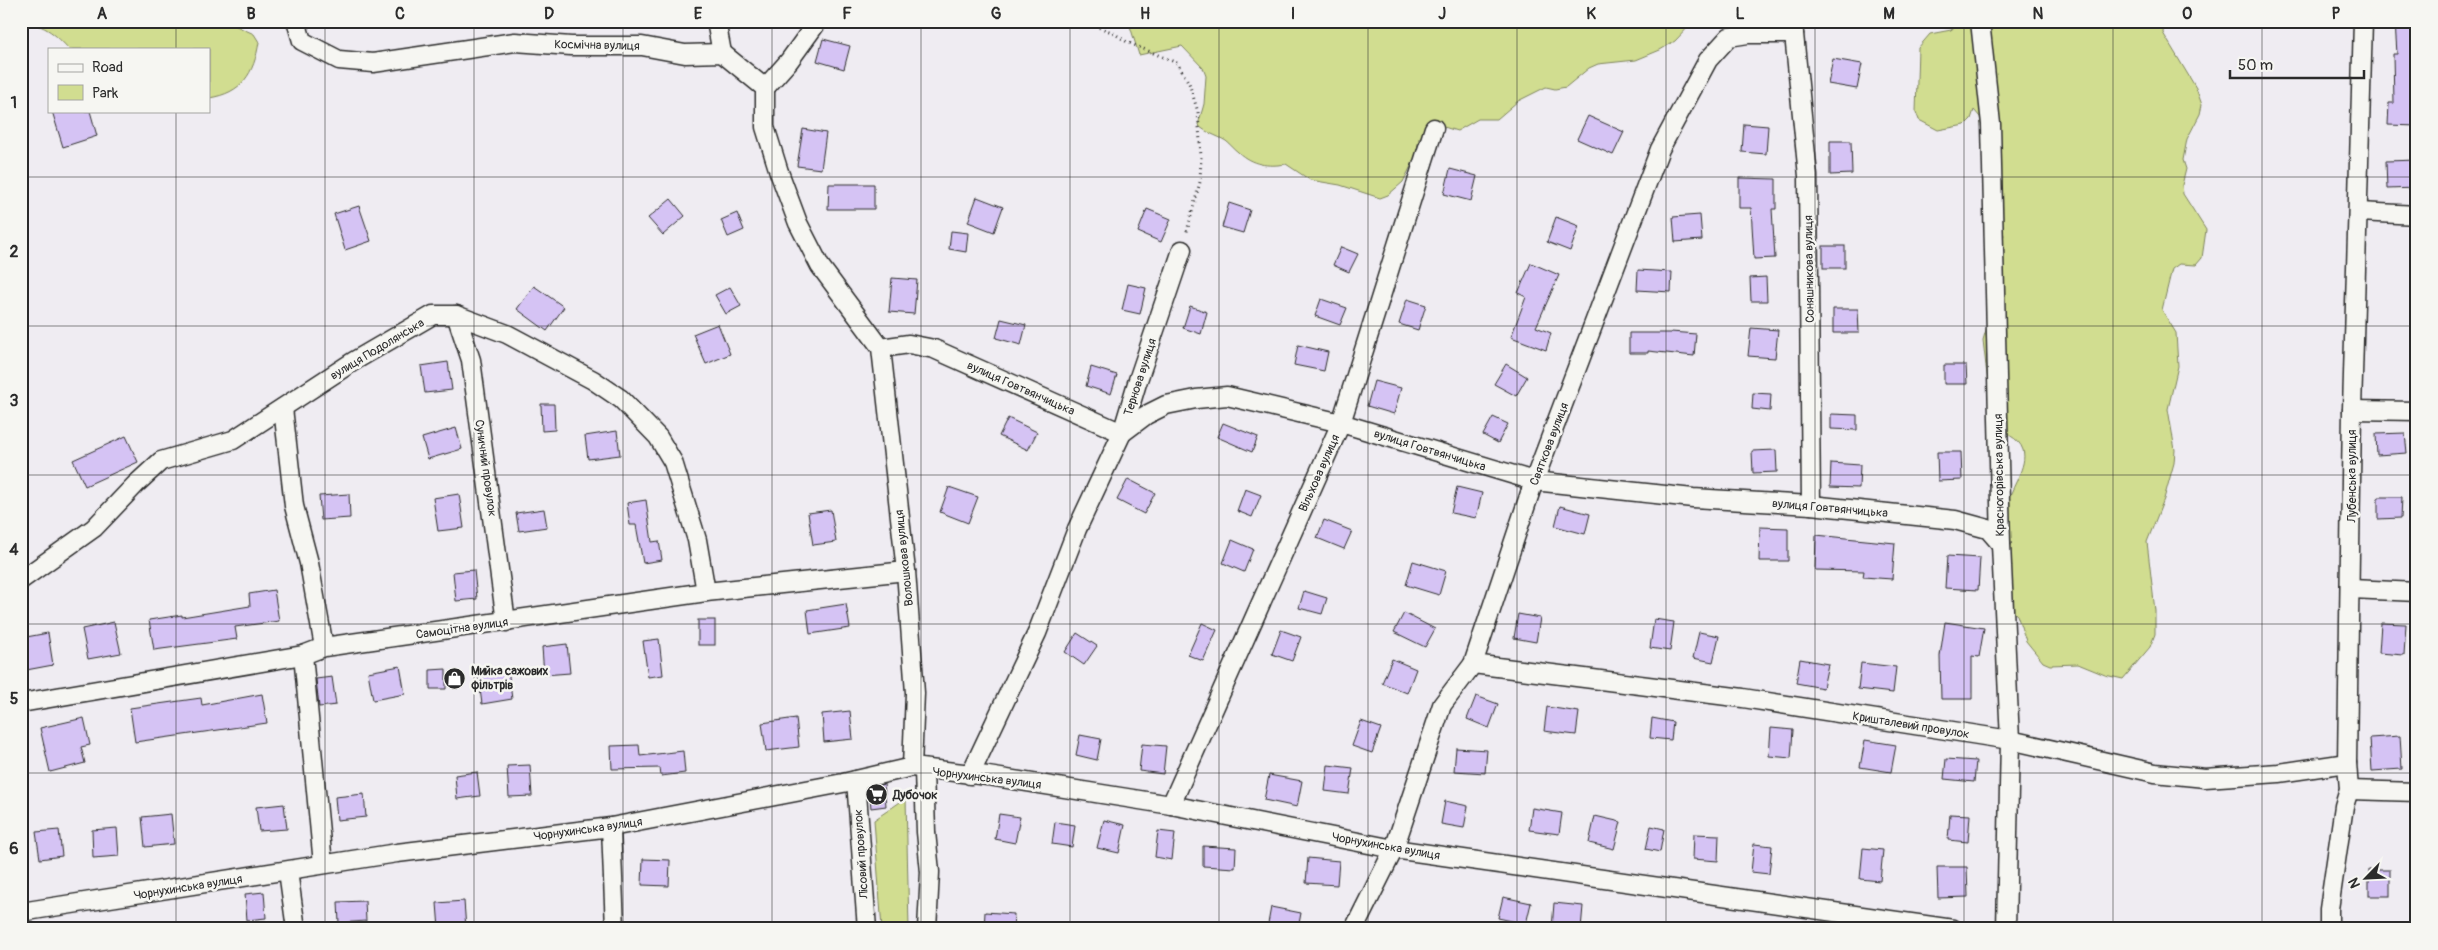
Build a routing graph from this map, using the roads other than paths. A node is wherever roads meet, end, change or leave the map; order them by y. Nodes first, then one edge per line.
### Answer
1 (296, 21) edge
2 (716, 21) edge
3 (818, 21) edge
4 (1980, 21) edge
5 (2363, 21) edge
6 (1793, 27) edge
7 (722, 53) junction
8 (765, 88) junction
9 (1434, 128) dead end
10 (2359, 212) junction
11 (2417, 215) edge
12 (1182, 250) road end
13 (456, 315) junction
14 (881, 348) junction
15 (283, 408) junction
16 (2352, 410) junction
17 (2417, 410) edge
18 (1341, 423) junction
19 (1122, 433) junction
20 (1534, 481) junction
21 (1811, 505) junction
22 (2001, 544) junction
23 (906, 571) junction
24 (21, 580) edge
25 (2351, 589) junction
26 (706, 592) junction
27 (2417, 592) edge
28 (506, 622) junction
29 (324, 647) junction
30 (303, 655) junction
31 (1473, 664) junction
32 (21, 703) edge
33 (2010, 740) junction
34 (2347, 764) junction
35 (918, 769) junction
36 (970, 775) junction
37 (856, 780) junction
38 (2349, 790) junction
39 (2417, 792) edge
40 (1171, 805) junction
41 (611, 827) junction
42 (1394, 849) junction
43 (323, 864) junction
44 (288, 871) junction
45 (21, 911) edge
46 (296, 929) edge
47 (615, 929) edge
48 (867, 929) edge
49 (928, 929) edge
50 (1354, 929) edge
51 (1953, 929) edge
52 (2006, 929) edge
53 (2329, 929) edge

1 - 7 street, Космічна вулиця
2 - 7 street
3 - 8 street
4 - 22 street, Красногорівська вулиця
5 - 10 street, Лубенська вулиця
6 - 20 street, Святкова вулиця
6 - 21 street, Соняшникова вулиця
7 - 8 street
8 - 14 street
9 - 18 street, Вільхова вулиця
10 - 11 street
10 - 16 street, Лубенська вулиця
12 - 19 street, Тернова вулиця
13 - 15 street, вулиця Подолянська
13 - 26 street, вулиця Подолянська
13 - 28 street, Суничний провулок
14 - 19 street, вулиця Говтвянчицька
14 - 23 street, Волошкова вулиця
15 - 24 street, вулиця Подолянська
15 - 29 street
16 - 17 street
16 - 25 street, Лубенська вулиця
18 - 19 street, вулиця Говтвянчицька
18 - 20 street, вулиця Говтвянчицька
18 - 40 street, Вільхова вулиця
19 - 36 street, Тернова вулиця
20 - 21 street, вулиця Говтвянчицька
20 - 31 street, Святкова вулиця
21 - 22 street, вулиця Говтвянчицька
22 - 33 street, Красногорівська вулиця
23 - 26 street, Самоцітна вулиця
23 - 35 street, Волошкова вулиця
25 - 27 street
25 - 34 street, Лубенська вулиця
26 - 28 street, Самоцітна вулиця
28 - 29 street, Самоцітна вулиця
29 - 30 street, Самоцітна вулиця
30 - 32 street, Самоцітна вулиця
30 - 43 street
31 - 33 street, Кришталевий провулок
31 - 42 street, Святкова вулиця
33 - 34 street, Кришталевий провулок
33 - 52 street, Красногорівська вулиця
34 - 38 street, Лубенська вулиця
35 - 36 street, Чорнухинська вулиця
35 - 37 street, Чорнухинська вулиця
35 - 49 street, Волошкова вулиця
36 - 40 street, Чорнухинська вулиця
37 - 41 street, Чорнухинська вулиця
37 - 48 street, Лісовий провулок
38 - 39 street
38 - 53 street, Лубенська вулиця
40 - 42 street, Чорнухинська вулиця
41 - 43 street, Чорнухинська вулиця
41 - 47 street
42 - 50 street, Святкова вулиця
42 - 51 street, Чорнухинська вулиця
43 - 44 street, Чорнухинська вулиця
44 - 45 street, Чорнухинська вулиця
44 - 46 street

